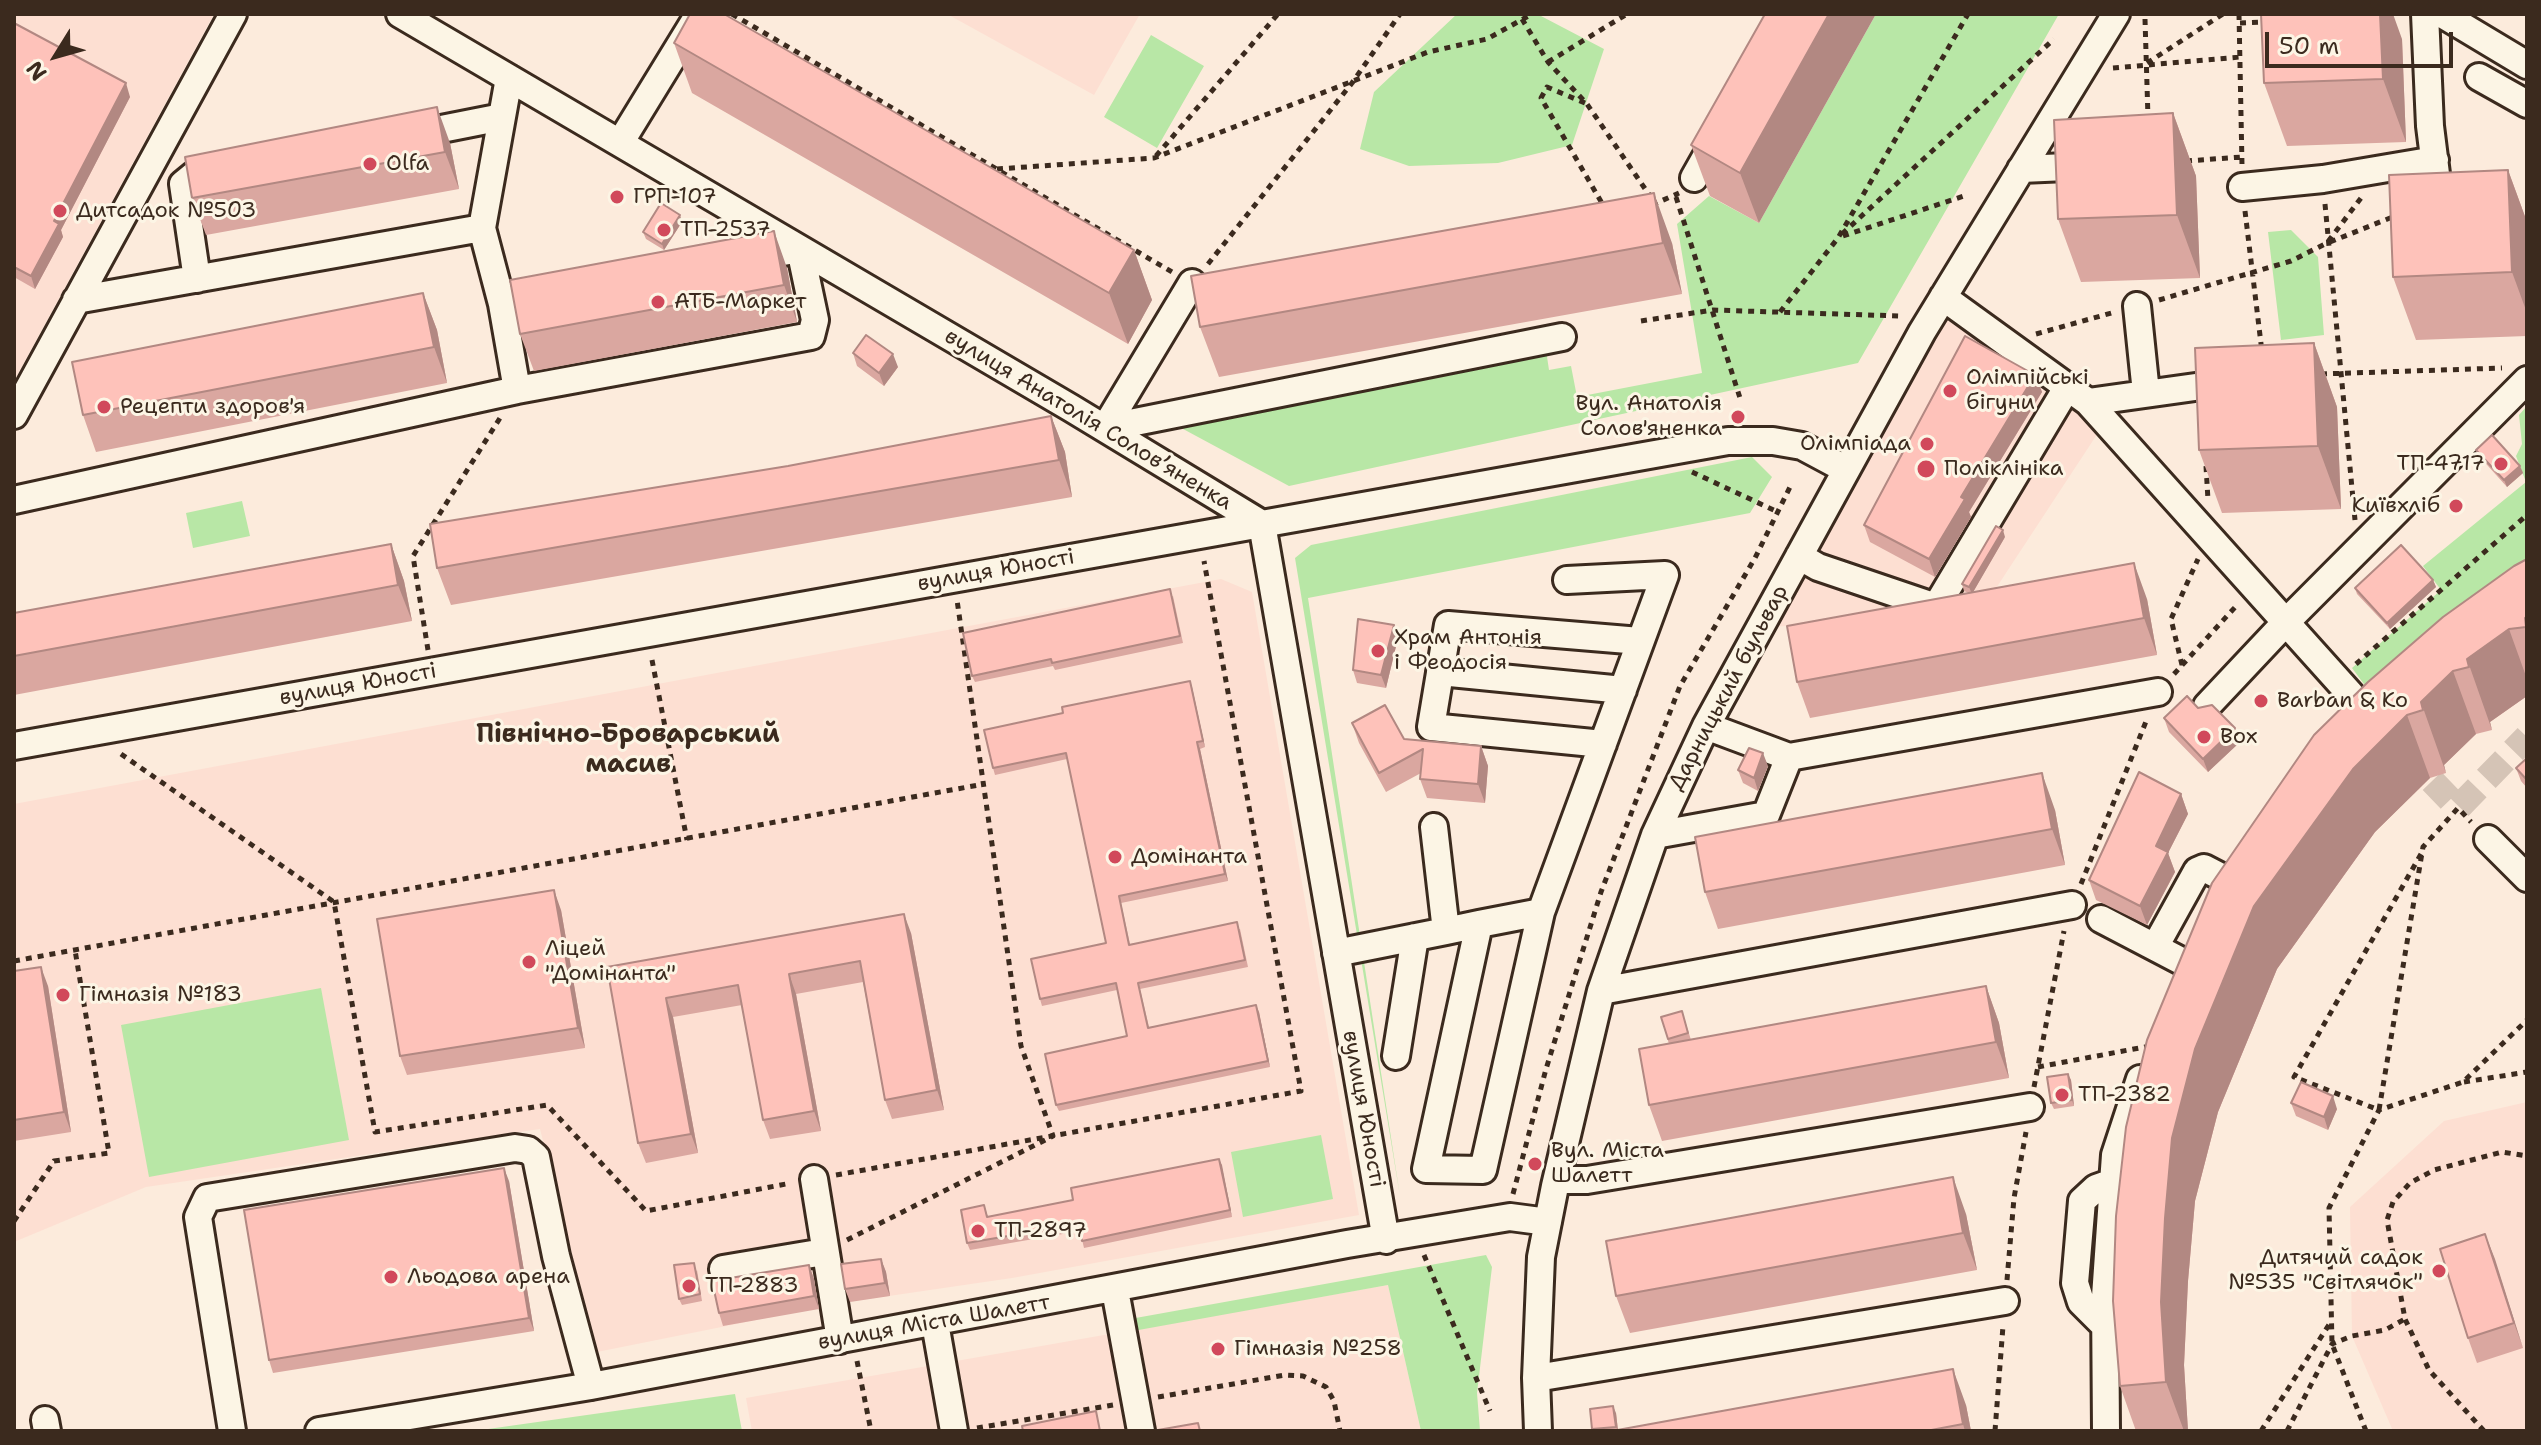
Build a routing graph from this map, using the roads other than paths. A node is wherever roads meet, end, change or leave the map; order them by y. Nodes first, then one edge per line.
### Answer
1 (233, 14) edge
2 (400, 14) edge
3 (699, 14) edge
4 (2116, 14) edge
5 (2425, 14) edge
6 (2442, 14) edge
7 (2527, 65) edge
8 (2479, 77) dead end
9 (509, 78) junction
10 (2527, 104) edge
11 (502, 117) junction
12 (1725, 123) edge
13 (379, 141) edge
14 (620, 143) junction
15 (2435, 160) junction
16 (2121, 165) edge
17 (241, 167) edge
18 (2021, 169) junction
19 (1685, 187) road end
20 (2242, 187) dead end
21 (2440, 210) edge
22 (482, 228) junction
23 (800, 249) junction
24 (722, 263) edge
25 (197, 279) junction
26 (1192, 283) edge
27 (580, 289) edge
28 (1943, 297) junction
29 (76, 300) junction
30 (502, 304) junction
31 (2137, 306) road end
32 (1562, 337) dead end
33 (2516, 374) edge
34 (2253, 380) edge
35 (517, 390) junction
36 (2146, 393) junction
37 (2078, 394) junction
38 (14, 415) edge
39 (1105, 428) junction
40 (1845, 469) junction
41 (14, 500) edge
42 (1262, 524) junction
43 (1799, 556) junction
44 (1567, 580) dead end
45 (2287, 621) junction
46 (1640, 641) junction
47 (1440, 672) junction
48 (1623, 690) junction
49 (2158, 692) road end
50 (2207, 706) edge
51 (1706, 726) junction
52 (2347, 738) edge
53 (1603, 744) junction
54 (14, 746) edge
55 (1789, 757) junction
56 (1434, 827) dead end
57 (1655, 835) junction
58 (2488, 839) dead end
59 (2247, 856) edge
60 (2527, 878) edge
61 (2229, 881) junction
62 (2072, 905) road end
63 (2215, 908) edge
64 (1541, 912) junction
65 (2101, 919) dead end
66 (1479, 924) junction
67 (1446, 931) junction
68 (2201, 936) edge
69 (1415, 937) junction
70 (2155, 947) junction
71 (1336, 953) junction
72 (2187, 964) junction
73 (1601, 991) junction
74 (2173, 992) edge
75 (2151, 1046) edge
76 (1396, 1056) dead end
77 (2030, 1107) road end
78 (814, 1179) road end
79 (1557, 1180) junction
80 (1548, 1222) junction
81 (1386, 1240) junction
82 (824, 1252) junction
83 (723, 1269) dead end
84 (1115, 1290) junction
85 (2005, 1301) road end
86 (935, 1323) junction
87 (848, 1348) junction
88 (1536, 1378) junction
89 (591, 1386) junction
90 (965, 1430) edge
91 (232, 1431) edge
92 (319, 1431) edge
93 (1141, 1431) edge
94 (1538, 1431) edge
95 (2106, 1431) edge

1 - 29 street
2 - 9 street, вулиця Анатолія Соловʼяненка
3 - 14 street
4 - 18 street, Дарницький бульвар
5 - 15 street
6 - 7 street
8 - 10 street
9 - 11 street
9 - 14 street, вулиця Анатолія Соловʼяненка
11 - 13 street
11 - 22 street
12 - 19 street
14 - 23 street, вулиця Анатолія Соловʼяненка
15 - 20 street
15 - 21 street
16 - 18 street
17 - 25 street
18 - 28 street, Дарницький бульвар
22 - 25 street
22 - 30 street
23 - 24 street
23 - 35 street
23 - 39 street, вулиця Анатолія Соловʼяненка
25 - 29 street
26 - 39 street
27 - 30 street
28 - 37 street
28 - 40 street, Дарницький бульвар
29 - 38 street
30 - 35 street
31 - 36 street
32 - 39 street
33 - 45 street
34 - 36 street
35 - 41 street
36 - 37 street
37 - 43 street
37 - 45 street
39 - 42 street, вулиця Анатолія Соловʼяненка
40 - 42 street
40 - 43 street, Дарницький бульвар
42 - 54 street, вулиця Юності
42 - 71 street, вулиця Юності
43 - 51 street, Дарницький бульвар
44 - 46 street
45 - 50 street
45 - 52 street
46 - 47 street
46 - 48 street
47 - 48 street
47 - 53 street
48 - 53 street
49 - 55 street
51 - 55 street
51 - 57 street, Дарницький бульвар
53 - 64 street
55 - 57 street
56 - 67 street
57 - 73 street, Дарницький бульвар
58 - 60 street
59 - 61 street
61 - 63 street
61 - 70 street
62 - 73 street
64 - 66 street
64 - 66 street
65 - 70 street
66 - 67 street
67 - 69 street
68 - 72 street
69 - 71 street
69 - 76 street
70 - 72 street
71 - 81 street, вулиця Юності
72 - 74 street
73 - 79 street, Дарницький бульвар
75 - 95 street
77 - 79 street
78 - 82 street
79 - 80 street, Дарницький бульвар
80 - 81 street, вулиця Міста Шалетт
80 - 88 street, Дарницький бульвар
81 - 84 street, вулиця Міста Шалетт
82 - 83 street
82 - 87 street
84 - 86 street, вулиця Міста Шалетт
84 - 93 street
85 - 88 street
86 - 87 street, вулиця Міста Шалетт
86 - 90 street
87 - 89 street, вулиця Міста Шалетт
88 - 94 street, Дарницький бульвар
89 - 91 street
89 - 92 street, вулиця Міста Шалетт

